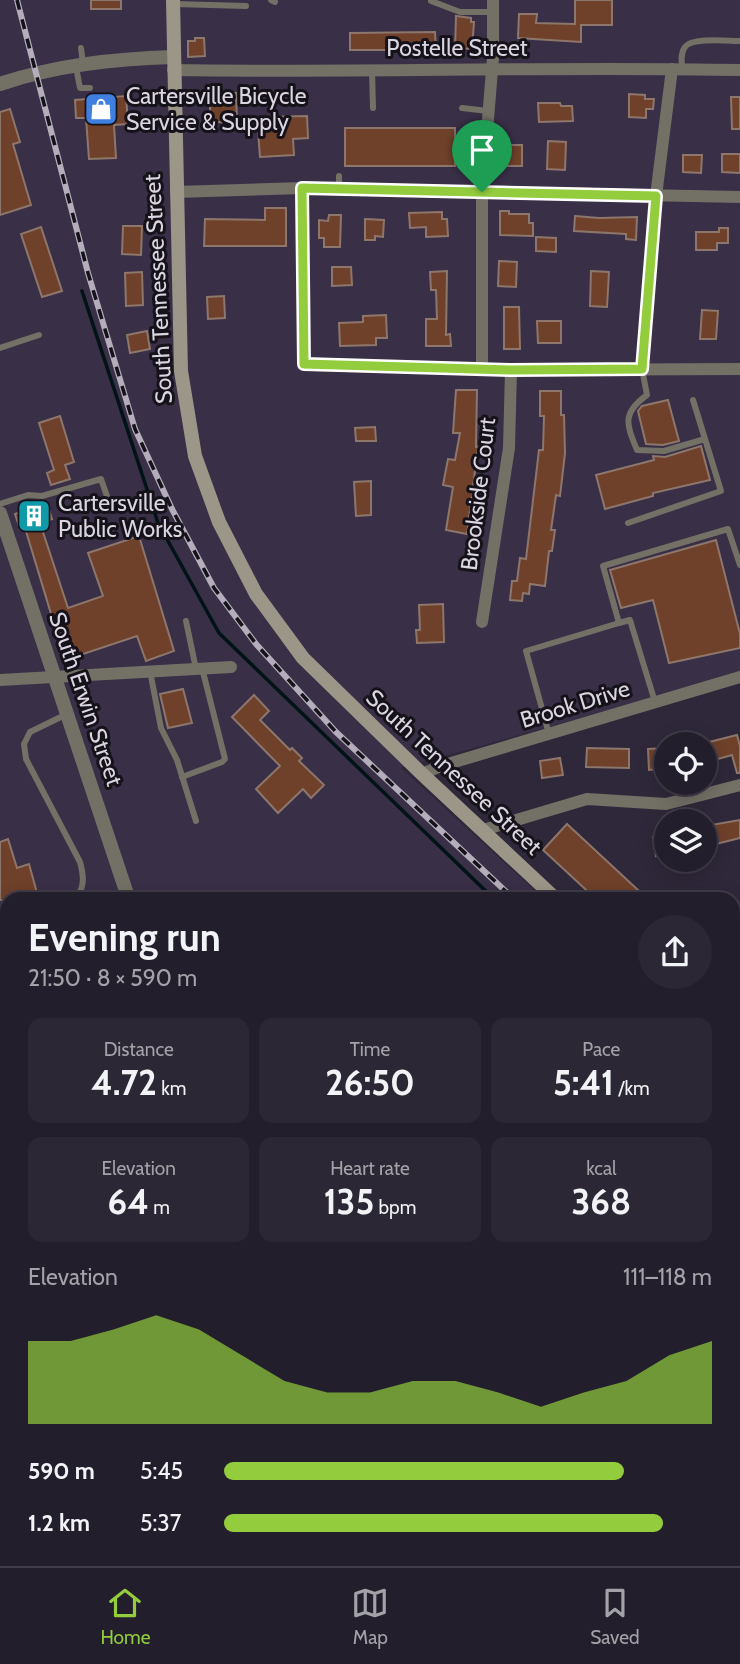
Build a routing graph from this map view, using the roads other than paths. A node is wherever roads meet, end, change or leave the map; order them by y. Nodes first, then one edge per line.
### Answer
1 (432, 1) edge
2 (173, 2) edge
3 (246, 6) dead end
4 (493, 6) edge
5 (740, 41) edge
6 (81, 48) dead end
7 (79, 64) junction
8 (173, 64) junction
9 (492, 68) junction
10 (677, 69) junction
11 (372, 70) junction
12 (740, 70) edge
13 (0, 84) edge
14 (90, 88) dead end
15 (373, 108) dead end
16 (462, 108) dead end
17 (488, 111) junction
18 (302, 188) junction
19 (176, 192) junction
20 (482, 192) junction
21 (656, 196) junction
22 (740, 197) edge
23 (39, 335) dead end
24 (0, 348) edge
25 (482, 369) junction
26 (642, 369) junction
27 (740, 369) edge
28 (511, 370) junction
29 (693, 400) dead end
30 (705, 439) junction
31 (109, 502) dead end
32 (0, 504) edge
33 (0, 513) edge
34 (628, 523) dead end
35 (740, 565) edge
36 (186, 621) dead end
37 (482, 622) dead end
38 (619, 623) junction
39 (231, 667) dead end
40 (199, 668) junction
41 (149, 671) junction
42 (54, 676) junction
43 (740, 677) edge
44 (0, 680) edge
45 (655, 702) junction
46 (67, 714) junction
47 (548, 734) junction
48 (422, 774) junction
49 (182, 777) junction
50 (740, 785) edge
51 (196, 821) dead end
52 (483, 830) junction
53 (81, 892) edge
54 (126, 892) edge
55 (549, 892) edge

1 - 4 lane
2 - 3 lane
2 - 8 main road, South Tennessee Street
4 - 9 street
5 - 10 lane
6 - 7 lane
7 - 8 street
7 - 13 street
7 - 14 lane
8 - 11 street, Postelle Street
8 - 19 main road, South Tennessee Street
9 - 10 street, Postelle Street
9 - 11 street, Postelle Street
9 - 17 street
10 - 12 street, Postelle Street
10 - 21 street
11 - 15 lane
16 - 17 lane
17 - 20 street
18 - 19 street
18 - 20 street
18 - 25 street
19 - 48 main road, South Tennessee Street
20 - 21 street
20 - 25 street
21 - 22 street
21 - 26 street
23 - 24 lane
25 - 28 street
26 - 27 street
26 - 28 street
26 - 30 lane
28 - 37 street, Brookside Court
29 - 30 lane
30 - 34 lane
31 - 32 lane
33 - 42 street, South Erwin Street
35 - 38 lane
36 - 40 lane
38 - 45 lane
38 - 47 lane
39 - 40 street
40 - 41 street
40 - 49 lane
41 - 42 street
41 - 49 lane
42 - 44 street
42 - 46 street, South Erwin Street
43 - 45 street, Brook Drive
45 - 47 street, Brook Drive
46 - 53 lane
46 - 54 street, South Erwin Street
47 - 48 street, Brook Drive
48 - 52 main road, South Tennessee Street
49 - 51 lane
50 - 52 street
52 - 55 main road, South Tennessee Street

